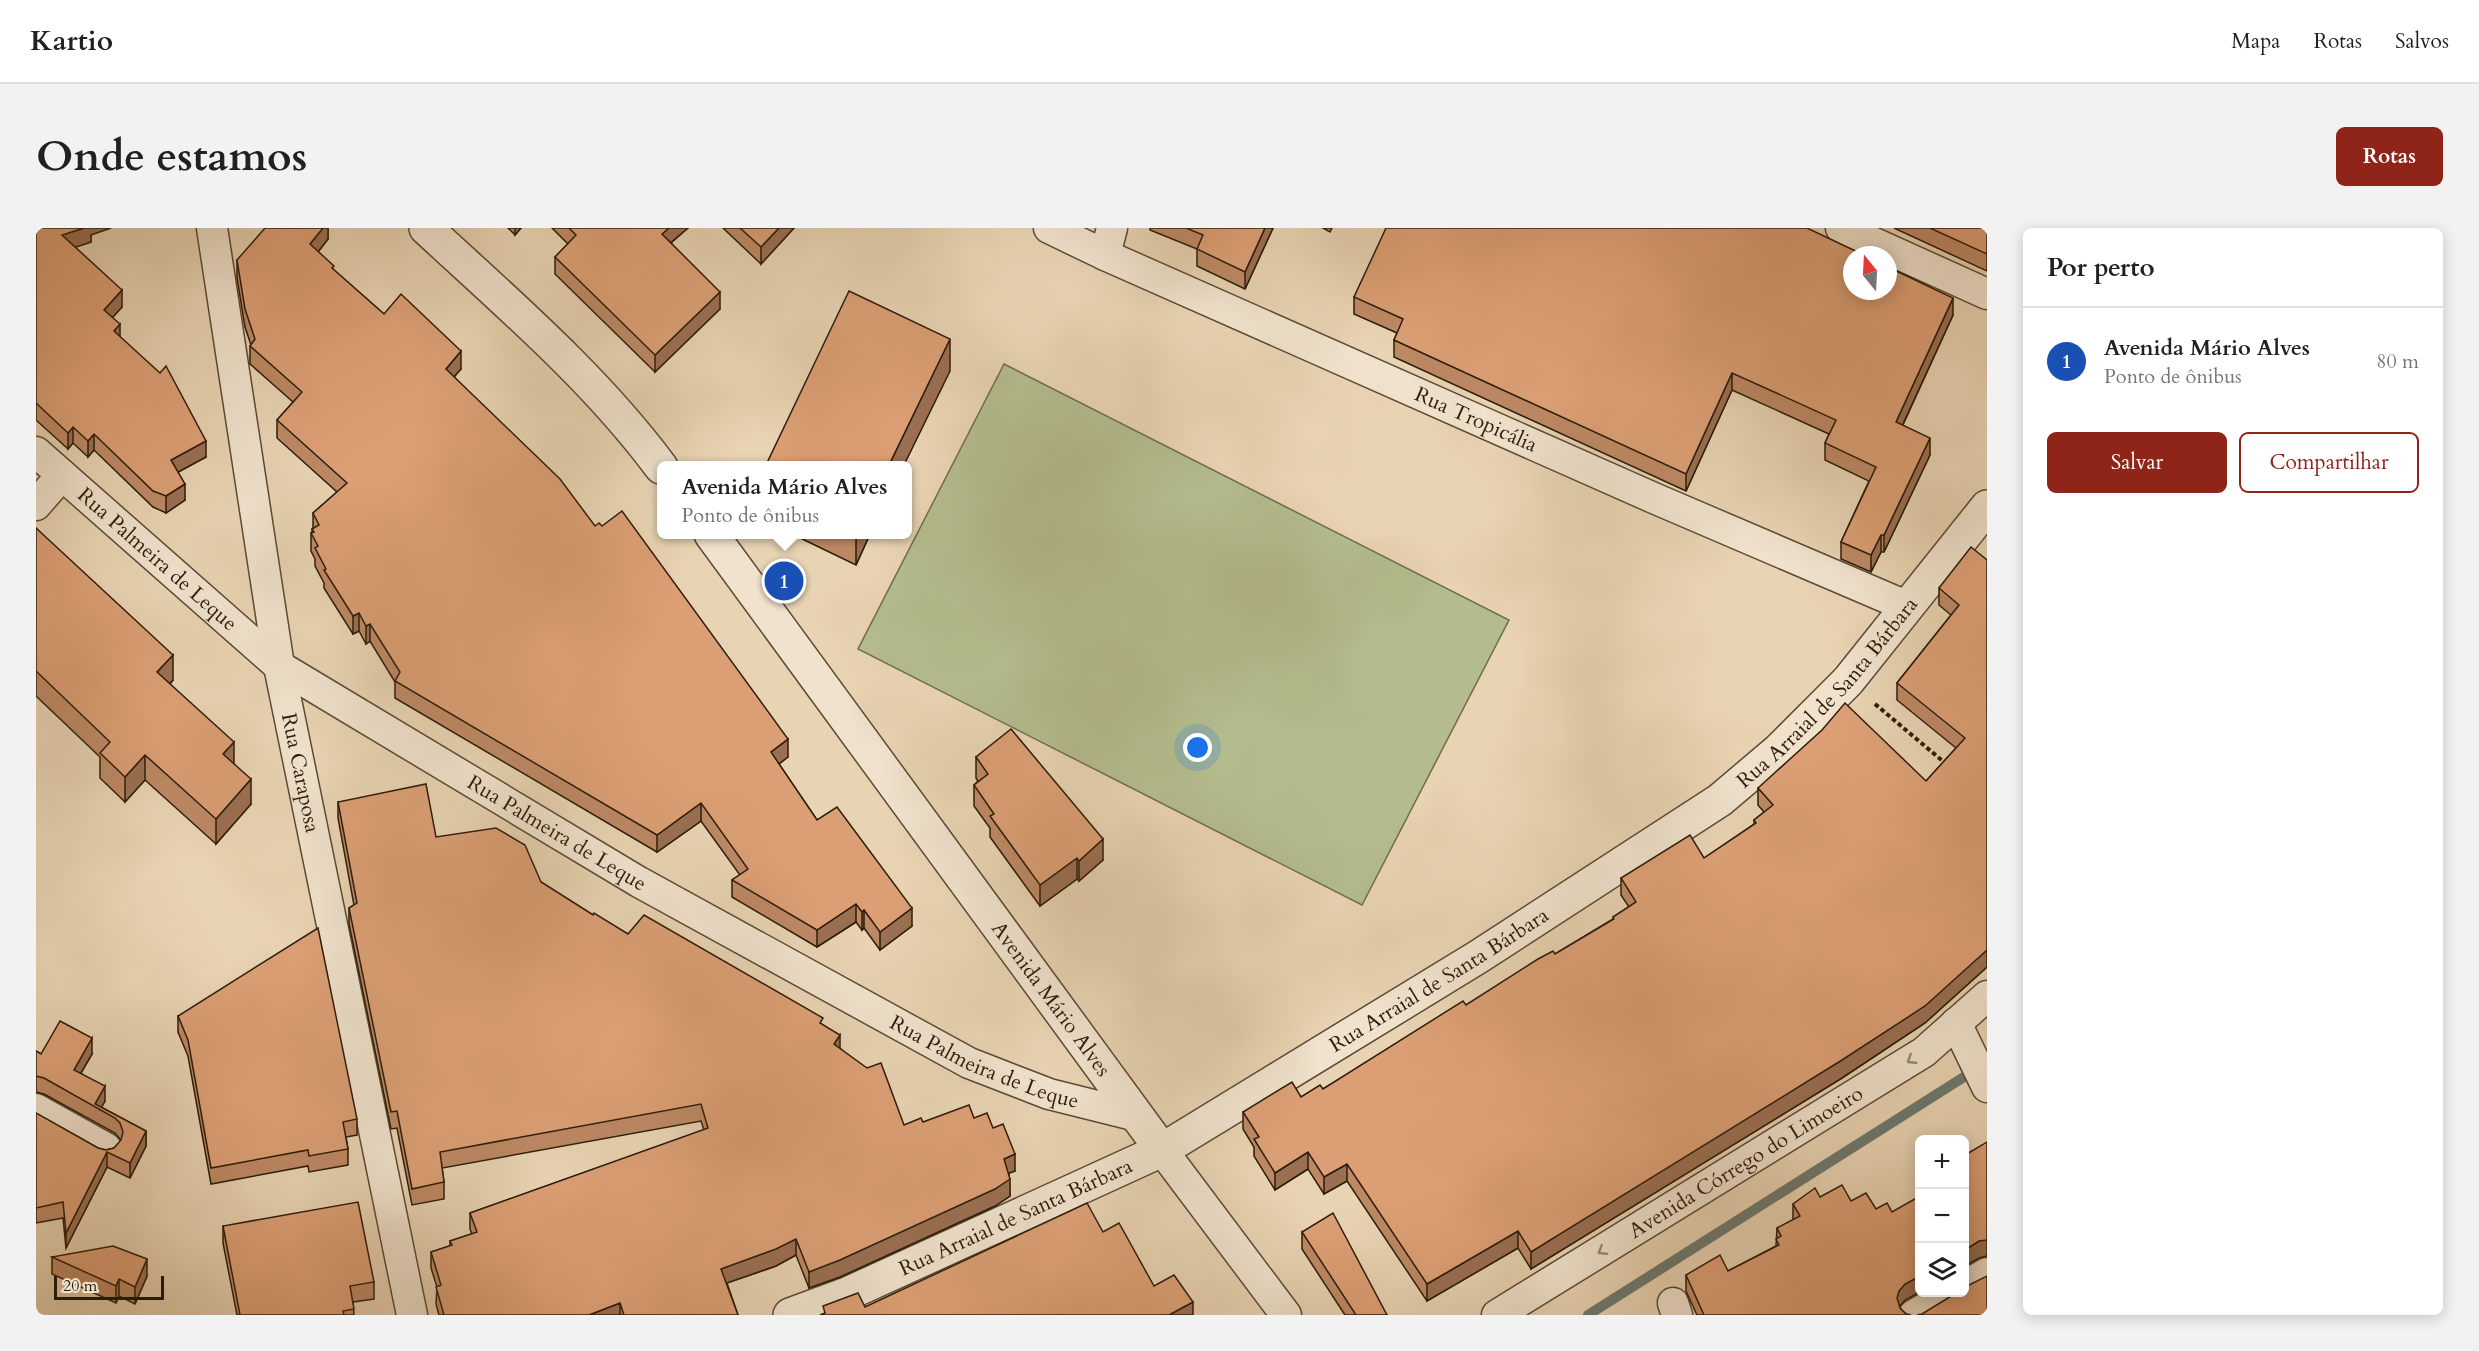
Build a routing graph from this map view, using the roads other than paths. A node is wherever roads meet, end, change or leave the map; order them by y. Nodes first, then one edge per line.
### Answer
1 (212, 228) edge
2 (426, 228) edge
3 (1049, 228) edge
4 (1841, 228) edge
5 (1109, 242) edge
6 (1987, 294) edge
7 (36, 452) edge
8 (657, 462) edge
9 (62, 475) junction
10 (36, 505) edge
11 (1987, 507) edge
12 (715, 539) edge
13 (1906, 606) junction
14 (279, 666) junction
15 (1987, 996) edge
16 (1956, 1023) junction
17 (1987, 1087) edge
18 (36, 1109) edge
19 (1137, 1116) junction
20 (106, 1148) edge
21 (1162, 1150) junction
22 (1987, 1274) edge
23 (1969, 1284) edge
24 (1946, 1297) edge
25 (412, 1315) edge
26 (790, 1315) edge
27 (1286, 1315) edge
28 (1497, 1315) edge
29 (1914, 1315) edge

1 - 14 street, Rua Caraposa
2 - 8 street
3 - 5 street, Rua Tropicália
4 - 6 street
5 - 13 street, Rua Tropicália
7 - 9 street, Rua Palmeira de Leque
9 - 10 street
9 - 14 street, Rua Palmeira de Leque
11 - 13 street, Rua Arraial de Santa Bárbara
12 - 19 street, Avenida Mário Alves
13 - 21 street, Rua Arraial de Santa Bárbara
14 - 19 street, Rua Palmeira de Leque
14 - 25 street, Rua Caraposa
15 - 16 street, Avenida Córrego do Limoeiro
16 - 17 street
16 -> 28 street, Avenida Córrego do Limoeiro
18 - 20 street
19 - 21 street, Avenida Mário Alves
21 - 26 street, Rua Arraial de Santa Bárbara
21 - 27 street, Avenida Mário Alves
22 - 23 street
24 - 29 street

